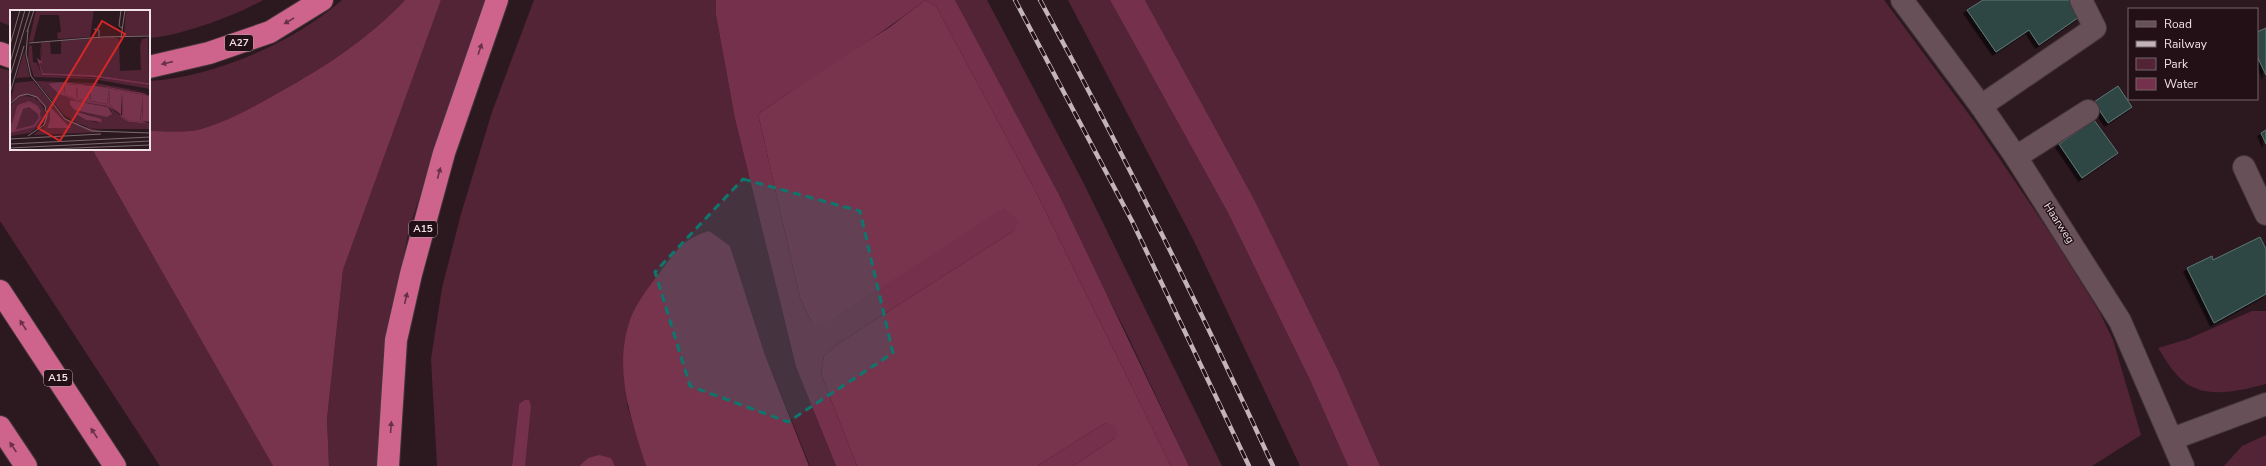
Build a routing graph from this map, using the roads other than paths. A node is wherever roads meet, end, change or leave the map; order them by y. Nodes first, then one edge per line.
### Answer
1 (322, 0) edge
2 (497, 0) edge
3 (1902, 0) edge
4 (2081, 0) edge
5 (0, 53) edge
6 (10, 57) edge
7 (150, 67) edge
8 (1981, 106) junction
9 (2088, 111) dead end
10 (2016, 157) junction
11 (2244, 167) dead end
12 (2266, 214) edge
13 (0, 291) edge
14 (2266, 404) edge
15 (0, 427) edge
16 (2172, 439) junction
17 (26, 466) edge
18 (115, 466) edge
19 (388, 466) edge
20 (2183, 466) edge

1 -> 7 highway, A27
19 -> 2 highway, A15
3 - 8 street, Haarweg
4 - 8 street
5 - 6 highway
8 - 10 street, Haarweg
9 - 10 street
10 - 16 street, Haarweg
11 - 12 street
18 -> 13 highway, A15
14 - 16 street
17 -> 15 highway
16 - 20 street, Haarweg

